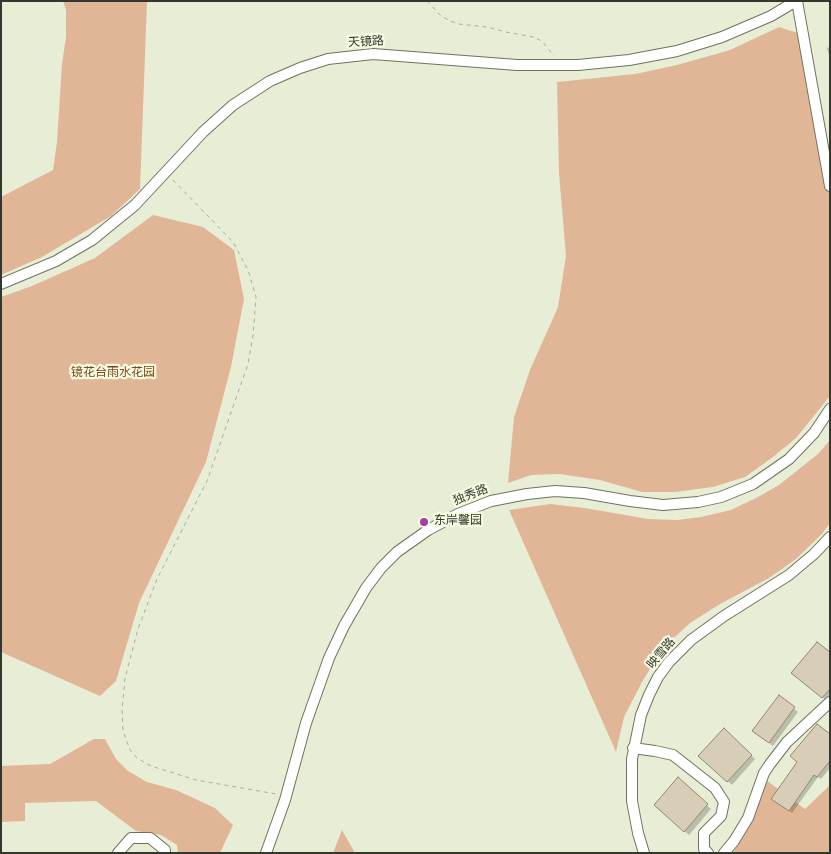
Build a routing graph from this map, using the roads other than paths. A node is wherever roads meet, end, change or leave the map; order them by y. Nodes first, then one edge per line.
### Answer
1 (797, 1) edge
2 (830, 186) edge
3 (1, 284) edge
4 (830, 409) edge
5 (830, 537) edge
6 (830, 702) edge
7 (633, 748) junction
8 (118, 853) edge
9 (165, 853) edge
10 (266, 853) edge
11 (644, 853) edge
12 (708, 853) edge
13 (724, 853) edge

1 - 2 street
1 - 3 street, 天镜路
4 - 10 street, 独秀路
5 - 7 street, 映雪路
6 - 13 street
7 - 11 street, 映雪路
7 - 12 street
8 - 9 street

